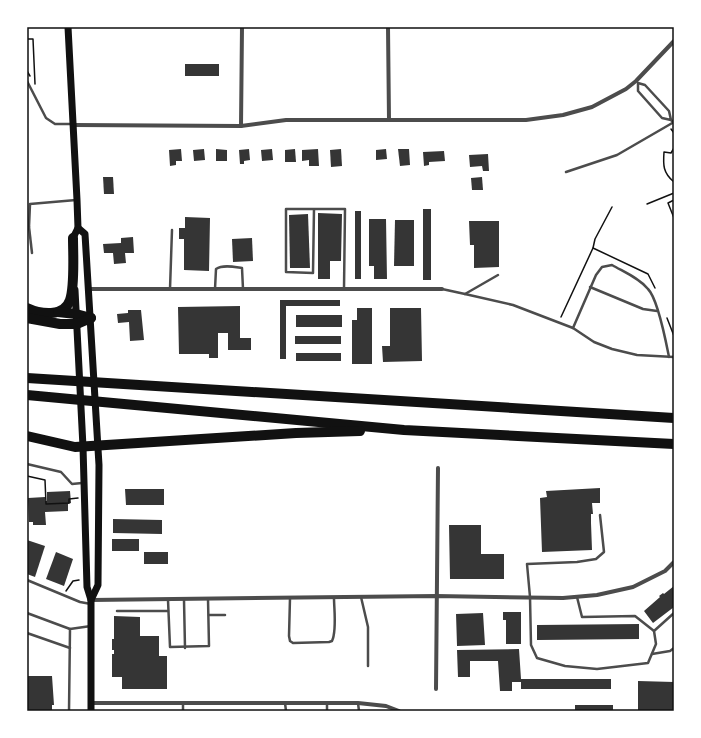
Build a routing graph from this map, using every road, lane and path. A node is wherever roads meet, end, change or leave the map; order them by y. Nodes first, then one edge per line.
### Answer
1 (68, 27) edge
2 (242, 27) edge
3 (388, 27) edge
4 (27, 39) edge
5 (674, 41) edge
6 (27, 81) edge
7 (637, 82) junction
8 (36, 86) dead end
9 (389, 120) junction
10 (673, 122) edge
11 (74, 125) junction
12 (241, 126) junction
13 (674, 148) edge
14 (566, 172) dead end
15 (674, 182) edge
16 (674, 192) edge
17 (78, 200) junction
18 (674, 200) edge
19 (647, 204) dead end
20 (314, 209) junction
21 (674, 218) edge
22 (28, 227) edge
23 (78, 228) junction
24 (172, 230) dead end
25 (73, 238) junction
26 (593, 248) dead end
27 (32, 253) dead end
28 (498, 275) dead end
29 (590, 287) junction
30 (89, 289) junction
31 (170, 289) junction
32 (215, 289) junction
33 (243, 289) junction
34 (344, 289) junction
35 (442, 289) joint
36 (465, 294) junction
37 (27, 308) edge
38 (658, 311) junction
39 (58, 312) junction
40 (76, 314) junction
41 (561, 317) dead end
42 (27, 318) edge
43 (91, 318) junction
44 (77, 324) junction
45 (573, 328) junction
46 (668, 357) junction
47 (674, 357) edge
48 (28, 378) edge
49 (27, 395) edge
50 (674, 418) edge
51 (404, 430) junction
52 (27, 436) edge
53 (98, 443) junction
54 (83, 444) junction
55 (674, 444) edge
56 (27, 464) edge
57 (438, 468) dead end
58 (27, 476) edge
59 (84, 483) junction
60 (78, 498) dead end
61 (600, 514) dead end
62 (674, 562) edge
63 (27, 580) edge
64 (80, 580) dead end
65 (66, 591) dead end
66 (436, 596) junction
67 (361, 597) junction
68 (530, 597) junction
69 (577, 597) junction
70 (290, 598) junction
71 (334, 598) junction
72 (208, 599) junction
73 (168, 600) junction
74 (184, 600) junction
75 (91, 602) junction
76 (117, 611) dead end
77 (168, 611) junction
78 (27, 613) edge
79 (674, 613) edge
80 (225, 615) dead end
81 (209, 616) junction
82 (91, 626) junction
83 (70, 629) junction
84 (654, 631) junction
85 (27, 633) edge
86 (70, 648) junction
87 (185, 648) junction
88 (674, 648) edge
89 (652, 654) junction
90 (368, 666) dead end
91 (436, 689) dead end
92 (90, 703) junction
93 (183, 703) junction
94 (285, 703) junction
95 (327, 703) junction
96 (358, 703) junction
97 (69, 711) edge
98 (90, 711) edge
99 (184, 711) edge
100 (286, 711) edge
101 (327, 711) edge
102 (359, 711) edge
103 (399, 711) edge

1 - 11 main road
2 - 12 street
3 - 9 street
4 - 8 path
5 - 7 street
6 - 11 lane
7 - 9 street
7 - 10 lane
7 - 10 lane
9 - 12 street
10 - 14 lane
11 - 12 street
11 - 17 main road
13 - 15 path
16 - 19 path
17 - 22 lane
17 - 23 main road
18 - 21 path
20 - 20 lane
20 - 34 lane
22 - 27 lane
23 - 25 main road
23 - 30 main road
24 - 31 lane
25 - 39 highway
25 - 40 main road
26 - 41 path
28 - 36 lane
29 - 38 lane
29 - 38 lane
29 - 45 lane
30 - 31 street
30 - 43 main road
31 - 32 street
32 - 33 street
32 - 33 lane
33 - 34 street
34 - 35 street
35 - 36 lane
36 - 45 lane
37 - 39 highway
38 - 46 lane
39 - 40 highway
40 - 43 highway
40 - 44 main road
42 - 44 highway
43 - 44 highway
43 - 53 main road
44 - 54 main road
45 - 46 lane
46 - 47 lane
48 - 50 highway
49 - 51 highway
51 - 53 highway
51 - 55 highway
52 - 54 highway
53 - 54 highway
53 - 75 main road
54 - 59 main road
56 - 59 lane
57 - 66 street
58 - 60 path
59 - 75 main road
61 - 68 lane
62 - 69 street
63 - 75 lane
64 - 65 path
66 - 67 street
66 - 68 street
66 - 91 street
67 - 71 street
67 - 90 lane
68 - 69 street
68 - 89 lane
69 - 84 lane
70 - 71 street
70 - 71 lane
70 - 72 street
72 - 74 street
72 - 81 lane
73 - 74 street
73 - 75 street
73 - 77 lane
74 - 87 lane
75 - 82 main road
76 - 77 lane
77 - 87 lane
78 - 83 lane
79 - 84 lane
80 - 81 lane
81 - 87 lane
82 - 83 lane
82 - 92 main road
83 - 86 lane
84 - 89 lane
85 - 86 lane
86 - 97 lane
88 - 89 lane
92 - 93 street
92 - 98 main road
93 - 94 street
93 - 99 lane
94 - 95 street
94 - 100 lane
95 - 96 street
95 - 101 lane
96 - 102 lane
96 - 103 street

